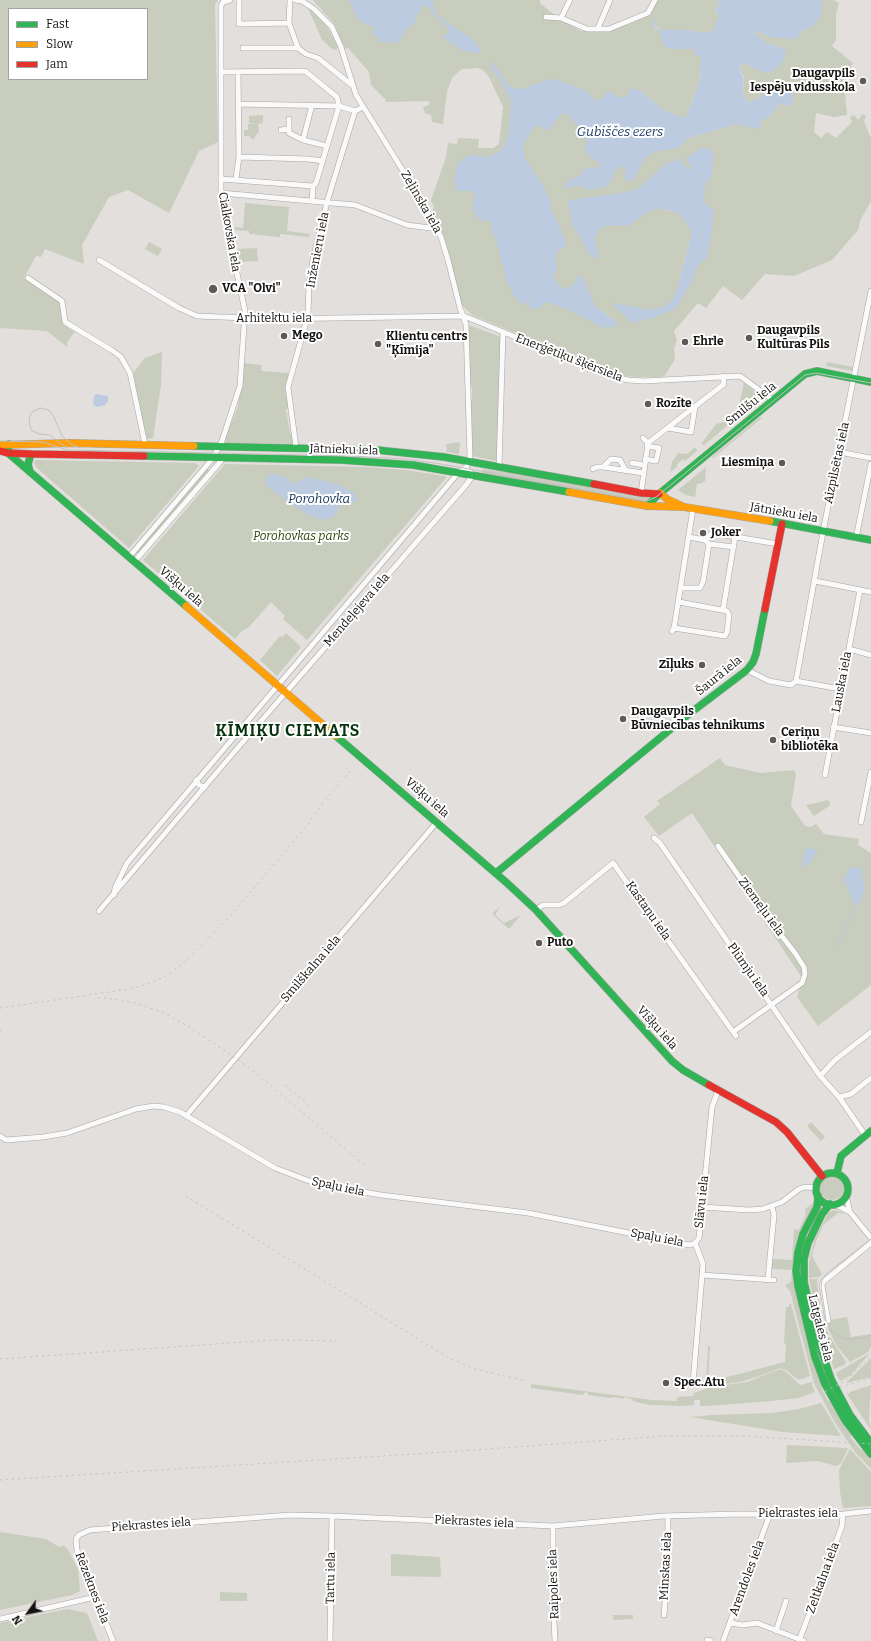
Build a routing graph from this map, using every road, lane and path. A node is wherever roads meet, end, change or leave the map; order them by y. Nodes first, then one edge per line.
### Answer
1 (230, 0) edge
2 (239, 0) edge
3 (290, 0) edge
4 (295, 0) edge
5 (570, 0) edge
6 (610, 0) edge
7 (655, 0) edge
8 (546, 17) dead end
9 (561, 18) junction
10 (289, 23) junction
11 (598, 28) junction
12 (243, 48) dead end
13 (298, 48) junction
14 (221, 72) junction
15 (238, 72) junction
16 (353, 86) junction
17 (239, 104) junction
18 (312, 105) junction
19 (340, 106) junction
20 (363, 106) junction
21 (355, 111) junction
22 (289, 119) dead end
23 (281, 130) dead end
24 (289, 130) junction
25 (303, 140) junction
26 (327, 146) junction
27 (239, 157) junction
28 (323, 161) junction
29 (221, 178) junction
30 (236, 179) junction
31 (313, 186) junction
32 (221, 193) junction
33 (312, 201) junction
34 (327, 202) junction
35 (438, 230) junction
36 (99, 260) dead end
37 (28, 278) dead end
38 (871, 292) edge
39 (464, 316) junction
40 (244, 319) junction
41 (306, 319) junction
42 (503, 332) junction
43 (723, 376) junction
44 (854, 379) junction
45 (871, 382) edge
46 (773, 400) junction
47 (695, 407) junction
48 (668, 428) junction
49 (644, 438) dead end
50 (8, 444) junction
51 (145, 444) junction
52 (0, 445) edge
53 (648, 445) junction
54 (220, 446) junction
55 (296, 448) junction
56 (0, 451) edge
57 (839, 452) junction
58 (8, 453) junction
59 (31, 454) junction
60 (217, 456) junction
61 (871, 458) edge
62 (645, 459) junction
63 (632, 463) dead end
64 (871, 464) edge
65 (468, 465) junction
66 (644, 465) junction
67 (499, 467) junction
68 (603, 467) junction
69 (593, 469) dead end
70 (626, 471) junction
71 (30, 472) junction
72 (459, 472) junction
73 (643, 474) junction
74 (473, 475) junction
75 (641, 493) junction
76 (659, 493) junction
77 (647, 506) junction
78 (684, 507) junction
79 (693, 508) junction
80 (782, 524) junction
81 (824, 531) junction
82 (689, 537) junction
83 (735, 537) junction
84 (856, 538) junction
85 (705, 540) junction
86 (871, 540) edge
87 (710, 544) junction
88 (778, 544) junction
89 (734, 547) junction
90 (132, 560) junction
91 (815, 582) junction
92 (681, 588) junction
93 (860, 590) junction
94 (871, 592) edge
95 (679, 602) junction
96 (723, 610) junction
97 (849, 649) junction
98 (871, 654) edge
99 (747, 670) junction
100 (796, 681) junction
101 (277, 685) junction
102 (840, 689) junction
103 (287, 693) junction
104 (833, 727) junction
105 (871, 733) edge
106 (227, 744) junction
107 (235, 751) junction
108 (871, 773) edge
109 (825, 775) dead end
110 (196, 780) junction
111 (205, 787) junction
112 (437, 822) junction
113 (861, 822) dead end
114 (654, 838) dead end
115 (718, 846) dead end
116 (127, 863) junction
117 (135, 870) junction
118 (496, 874) junction
119 (114, 895) junction
120 (536, 910) junction
121 (99, 912) dead end
122 (771, 1004) junction
123 (871, 1032) edge
124 (820, 1076) junction
125 (871, 1078) edge
126 (718, 1091) junction
127 (842, 1097) junction
128 (186, 1116) junction
129 (868, 1133) edge
130 (0, 1136) edge
131 (836, 1174) junction
132 (822, 1176) junction
133 (816, 1188) junction
134 (818, 1196) junction
135 (846, 1196) junction
136 (832, 1204) junction
137 (702, 1207) junction
138 (772, 1207) junction
139 (850, 1212) junction
140 (871, 1238) edge
141 (871, 1243) edge
142 (695, 1244) junction
143 (702, 1275) junction
144 (768, 1279) junction
145 (774, 1280) dead end
146 (828, 1321) dead end
147 (693, 1384) dead end
148 (871, 1443) edge
149 (871, 1454) edge
150 (871, 1511) edge
151 (770, 1514) junction
152 (843, 1514) junction
153 (332, 1516) junction
154 (668, 1516) junction
155 (553, 1526) junction
156 (79, 1535) joint
157 (95, 1597) junction
158 (786, 1601) dead end
159 (664, 1615) dead end
160 (0, 1619) edge
161 (730, 1623) junction
162 (776, 1631) junction
163 (801, 1640) edge
164 (112, 1641) edge
165 (330, 1641) edge
166 (555, 1641) edge
167 (723, 1641) edge

1 - 14 street, Cialkovska iela
2 - 10 street
3 - 10 street
4 - 16 street, Zeļinska iela
5 - 9 street
6 - 11 street
7 - 11 street
8 - 9 street
9 - 11 street
10 - 13 street
12 - 13 street
13 - 16 street
14 - 15 street
14 - 29 street, Cialkovska iela
15 - 17 street
15 - 19 street
16 - 20 street, Zeļinska iela
17 - 18 street
17 - 27 street
18 - 19 street
18 - 25 street
19 - 21 street
19 - 26 street
20 - 21 street
20 - 35 street, Zeļinska iela
21 - 34 street, Inženieru iela
22 - 24 street
23 - 24 street
24 - 25 street
25 - 26 street
26 - 28 street
27 - 28 street
27 - 30 street
28 - 31 street
29 - 30 street
29 - 32 street, Cialkovska iela
30 - 31 street
31 - 33 street
32 - 33 street
32 - 40 street, Cialkovska iela
33 - 34 street
34 - 35 street
34 - 41 street, Inženieru iela
35 - 39 street, Zeļinska iela
36 - 40 street, Arhitektu iela
37 - 51 street
38 - 44 street, Aizpilsētas iela
39 - 41 street, Arhitektu iela
39 - 42 street, Enerģētiķu šķērsiela
39 - 65 street, Zeļinska iela
40 - 41 street, Arhitektu iela
40 - 54 street, Cialkovska iela
41 - 55 street, Inženieru iela
42 - 43 street, Enerģētiķu šķērsiela
42 - 67 street, Enerģētiķu šķērsiela
43 - 46 street, Enerģētiķu šķērsiela
43 - 47 street
44 - 45 street, Smilšu iela
44 - 46 street, Smilšu iela
44 - 57 street, Aizpilsētas iela
46 - 76 street, Smilšu iela
47 - 48 street
47 - 48 street
48 - 53 street
49 - 53 street
50 - 51 street, Jātnieku iela
50 - 52 street, Jātnieku iela
50 - 58 street
51 - 54 street, Jātnieku iela
53 - 62 street
53 - 62 street
54 - 55 street, Jātnieku iela
54 - 60 street, Cialkovska iela
55 - 65 street, Jātnieku iela
56 - 58 street, Jātnieku iela
57 - 61 street
57 - 81 street, Aizpilsētas iela
58 - 59 street, Jātnieku iela
58 - 71 street, Višķu iela
59 - 60 street, Jātnieku iela
59 - 71 street
60 - 72 street, Jātnieku iela
60 - 90 street, Cialkovska iela
60 - 90 street, Cialkovska iela
62 - 66 street
63 - 66 street
64 - 84 street
65 - 67 street, Jātnieku iela
65 - 72 street, Mendeļejeva iela
65 - 74 street
66 - 73 street
67 - 75 street, Jātnieku iela
68 - 69 street
68 - 70 street
68 - 70 street
70 - 73 street
71 - 90 street, Višķu iela
72 - 74 street, Jātnieku iela
72 - 101 street, Mendeļejeva iela
73 - 75 street
74 - 77 street, Jātnieku iela
74 - 103 street, Mendeļejeva iela
75 - 76 street, Jātnieku iela
76 - 77 street, Smilšu iela
76 - 78 street, Jātnieku iela
77 - 78 street, Jātnieku iela
78 - 79 street, Jātnieku iela
79 - 80 street, Jātnieku iela
79 - 82 street
80 - 81 street, Jātnieku iela
80 - 88 street, Šaurā iela
81 - 84 street, Jātnieku iela
81 - 91 street, Aizpilsētas iela
82 - 85 street
82 - 92 street
83 - 85 street
83 - 88 street
83 - 89 street
84 - 86 street, Jātnieku iela
85 - 87 street
87 - 89 street
87 - 92 street
88 - 99 street, Šaurā iela
89 - 96 street
90 - 101 street, Višķu iela
91 - 93 street
91 - 100 street, Aizpilsētas iela
92 - 95 street
93 - 94 street
93 - 97 street, Lauska iela
95 - 96 street
95 - 96 street
97 - 98 street
97 - 102 street, Lauska iela
99 - 100 street
99 - 118 street, Šaurā iela
100 - 102 street
101 - 103 street, Višķu iela
101 - 106 street, Mendeļejeva iela
102 - 104 street, Lauska iela
103 - 107 street, Mendeļejeva iela
103 - 112 street, Višķu iela
104 - 105 street
104 - 109 street, Lauska iela
106 - 107 street
106 - 110 street, Mendeļejeva iela
107 - 111 street, Mendeļejeva iela
108 - 113 street
110 - 111 street
110 - 116 street, Mendeļejeva iela
111 - 117 street, Mendeļejeva iela
112 - 118 street, Višķu iela
112 - 128 street, Smilškalna iela
114 - 122 street, Plūmju iela
115 - 122 street, Ziemeļu iela
116 - 117 street
116 - 119 street, Mendeļejeva iela
117 - 119 street, Mendeļejeva iela
118 - 120 street, Višķu iela
119 - 121 street
120 - 122 street, Kastaņu iela
120 - 126 street, Višķu iela
122 - 124 street, Plūmju iela
123 - 124 street
124 - 127 street, Plūmju iela
125 - 127 street
126 - 132 street, Višķu iela
126 - 137 street, Slāvu iela
127 - 129 street, Plūmju iela
128 - 130 street, Spaļu iela
128 - 142 street, Spaļu iela
129 - 131 street
131 - 132 street
131 - 135 street
132 - 133 street
133 - 134 street
133 - 138 street
134 - 136 street
134 - 149 street, Latgales iela
135 - 136 street
135 - 139 street
136 - 139 street
136 - 148 street, Latgales iela
137 - 138 street
137 - 142 street, Slāvu iela
138 - 144 street
139 - 140 street
141 - 146 street
142 - 143 street, Slāvu iela
143 - 144 street
143 - 147 street, Slāvu iela
144 - 145 street
150 - 152 street, Piekrastes iela
151 - 152 street, Piekrastes iela
151 - 154 street, Piekrastes iela
151 - 161 street, Arendoles iela
152 - 163 street, Zeltkalna iela
153 - 155 street, Piekrastes iela
153 - 156 street, Piekrastes iela
153 - 165 street, Tartu iela
154 - 155 street, Piekrastes iela
154 - 159 street, Minskas iela
155 - 166 street, Raipoles iela
156 - 157 street, Rēzeknes iela
157 - 160 street
157 - 164 street, Rēzeknes iela
158 - 162 street
161 - 162 street
161 - 167 street, Arendoles iela
162 - 163 street

